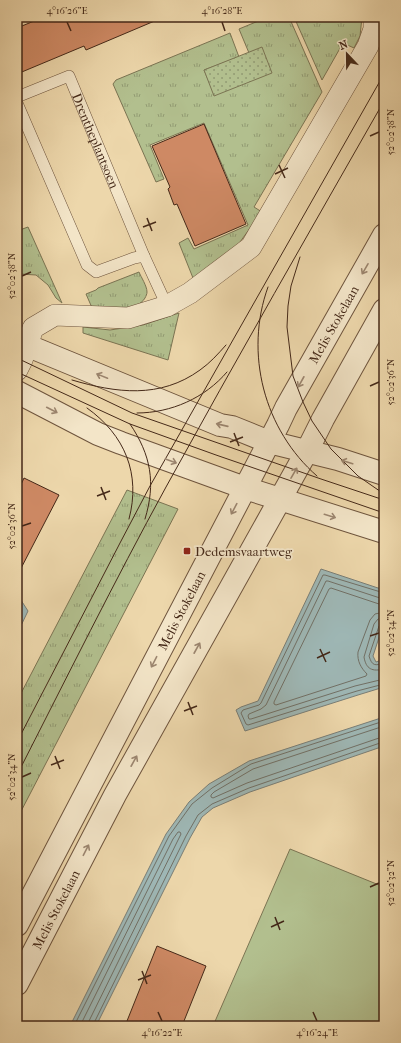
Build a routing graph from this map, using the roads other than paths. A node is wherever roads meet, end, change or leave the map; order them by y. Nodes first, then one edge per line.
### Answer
1 (374, 17) edge
2 (17, 97) edge
3 (17, 103) edge
4 (384, 235) edge
5 (144, 256) junction
6 (167, 306) junction
7 (384, 310) edge
8 (22, 344) edge
9 (17, 370) edge
10 (17, 392) edge
11 (269, 442) junction
12 (307, 451) junction
13 (384, 474) edge
14 (245, 488) junction
15 (279, 499) junction
16 (384, 532) edge
17 (17, 925) edge
18 (17, 984) edge

1 - 6 street
2 - 5 lane, Drentheplantsoen
3 - 5 lane
4 -> 11 street, Melis Stokelaan
5 - 6 lane, Drentheplantsoen
6 - 8 street
7 - 12 street, Melis Stokelaan
8 - 9 street
11 -> 8 street
10 -> 14 street
11 - 12 street
11 - 14 street, Melis Stokelaan
13 -> 12 street
15 -> 12 street, Melis Stokelaan
14 - 15 street
14 -> 17 street, Melis Stokelaan
15 -> 16 street
18 -> 15 street, Melis Stokelaan

